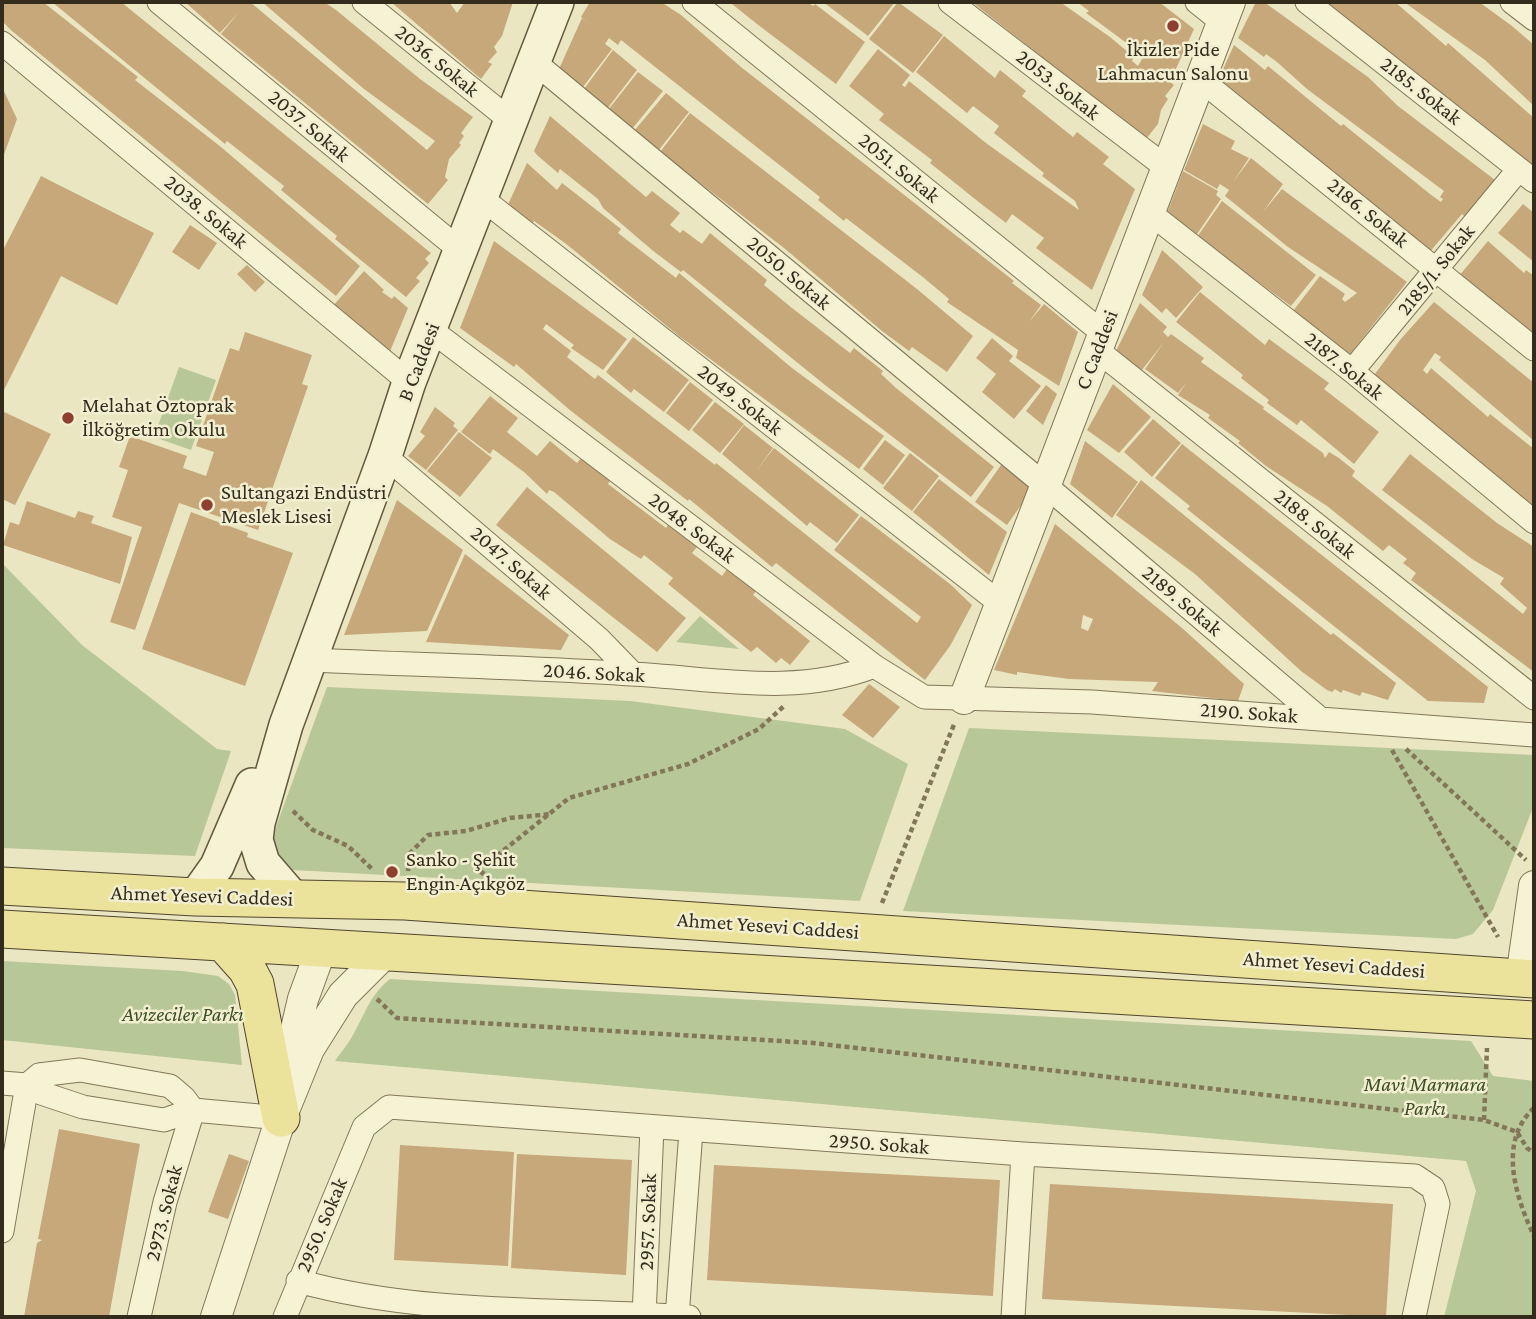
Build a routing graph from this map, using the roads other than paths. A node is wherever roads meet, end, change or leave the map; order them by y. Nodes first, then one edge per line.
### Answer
1 (159, 2) edge
2 (364, 2) edge
3 (557, 2) edge
4 (694, 2) edge
5 (950, 2) edge
6 (1198, 2) edge
7 (1307, 2) edge
8 (1512, 2) edge
9 (1226, 12) edge
10 (1534, 19) edge
11 (2, 43) edge
12 (533, 61) junction
13 (1200, 80) junction
14 (510, 120) junction
15 (1167, 168) junction
16 (1527, 175) edge
17 (480, 197) junction
18 (1150, 213) junction
19 (460, 250) junction
20 (1437, 268) junction
21 (431, 330) junction
22 (1100, 342) junction
23 (1534, 349) edge
24 (1352, 371) junction
25 (409, 382) junction
26 (385, 456) junction
27 (1045, 485) junction
28 (1534, 522) edge
29 (1001, 604) junction
30 (311, 660) junction
31 (874, 666) junction
32 (633, 674) junction
33 (1534, 698) edge
34 (964, 699) junction
35 (1318, 718) junction
36 (286, 725) junction
37 (1534, 735) edge
38 (2, 886) edge
39 (1534, 886) edge
40 (195, 897) junction
41 (295, 900) junction
42 (405, 901) junction
43 (2, 929) edge
44 (223, 942) junction
45 (322, 947) junction
46 (373, 965) junction
47 (1528, 978) edge
48 (1124, 996) junction
49 (1514, 1019) edge
50 (2, 1083) edge
51 (27, 1085) junction
52 (193, 1110) junction
53 (281, 1118) junction
54 (652, 1126) junction
55 (691, 1130) junction
56 (1023, 1154) junction
57 (2, 1231) edge
58 (298, 1281) junction
59 (644, 1316) edge
60 (139, 1317) edge
61 (216, 1317) edge
62 (285, 1317) edge
63 (681, 1317) edge
64 (1013, 1317) edge
65 (1414, 1317) edge

1 - 19 street, 2037. Sokak
2 - 14 street, 2036. Sokak
3 - 12 main road, B Caddesi
4 - 22 street, 2051. Sokak
5 - 15 street, 2053. Sokak
6 - 9 street
7 - 16 street, 2185. Sokak
8 - 10 street
9 - 13 street, C Caddesi
11 - 25 street, 2038. Sokak
12 - 14 main road, B Caddesi
12 - 27 street, 2050. Sokak
13 - 15 street, C Caddesi
13 - 20 street, 2186. Sokak
14 - 17 main road, B Caddesi
15 - 18 street, C Caddesi
16 - 20 street, 2185/1. Sokak
17 - 19 main road, B Caddesi
17 - 29 street, 2049. Sokak
18 - 22 street, C Caddesi
18 - 24 street, 2187. Sokak
19 - 21 main road, B Caddesi
20 - 23 street, 2186. Sokak
20 - 24 street, 2185/1. Sokak
21 - 25 main road, B Caddesi
21 - 31 street, 2048. Sokak
22 - 27 street, C Caddesi
22 - 33 street, 2188. Sokak
24 - 28 street, 2187. Sokak
25 - 26 main road, B Caddesi
26 - 30 main road, B Caddesi
26 - 32 street, 2047. Sokak
27 - 29 street, C Caddesi
27 - 35 street, 2189. Sokak
29 - 34 street, C Caddesi
30 - 32 street, 2046. Sokak
30 - 36 main road, B Caddesi
31 - 32 street, 2046. Sokak
31 - 34 street, 2048. Sokak
34 - 35 street, 2190. Sokak
35 - 37 street, 2190. Sokak
36 - 40 main road, B Caddesi
36 - 41 main road, B Caddesi
38 - 40 main road, Ahmet Yesevi Caddesi
39 - 47 street
40 - 41 main road, Ahmet Yesevi Caddesi
41 - 42 main road, Ahmet Yesevi Caddesi
42 - 45 main road
42 - 47 main road, Ahmet Yesevi Caddesi
43 - 44 main road, Ahmet Yesevi Caddesi
44 - 45 main road, Ahmet Yesevi Caddesi
44 - 53 main road
45 - 46 main road, Ahmet Yesevi Caddesi
45 - 53 street
46 - 48 main road, Ahmet Yesevi Caddesi
46 - 53 street
47 - 48 main road
47 - 49 main road
48 - 49 main road, Ahmet Yesevi Caddesi
50 - 51 street
51 - 52 street
51 - 52 street
51 - 57 street
52 - 53 street
52 - 60 street, 2973. Sokak
53 - 61 street
54 - 55 street, 2950. Sokak
54 - 58 street, 2950. Sokak
54 - 59 street, 2957. Sokak
55 - 56 street, 2950. Sokak
55 - 63 street, 2957. Sokak
56 - 64 street
56 - 65 street, 2950. Sokak
58 - 59 street
58 - 62 street, 2950. Sokak
59 - 63 street

